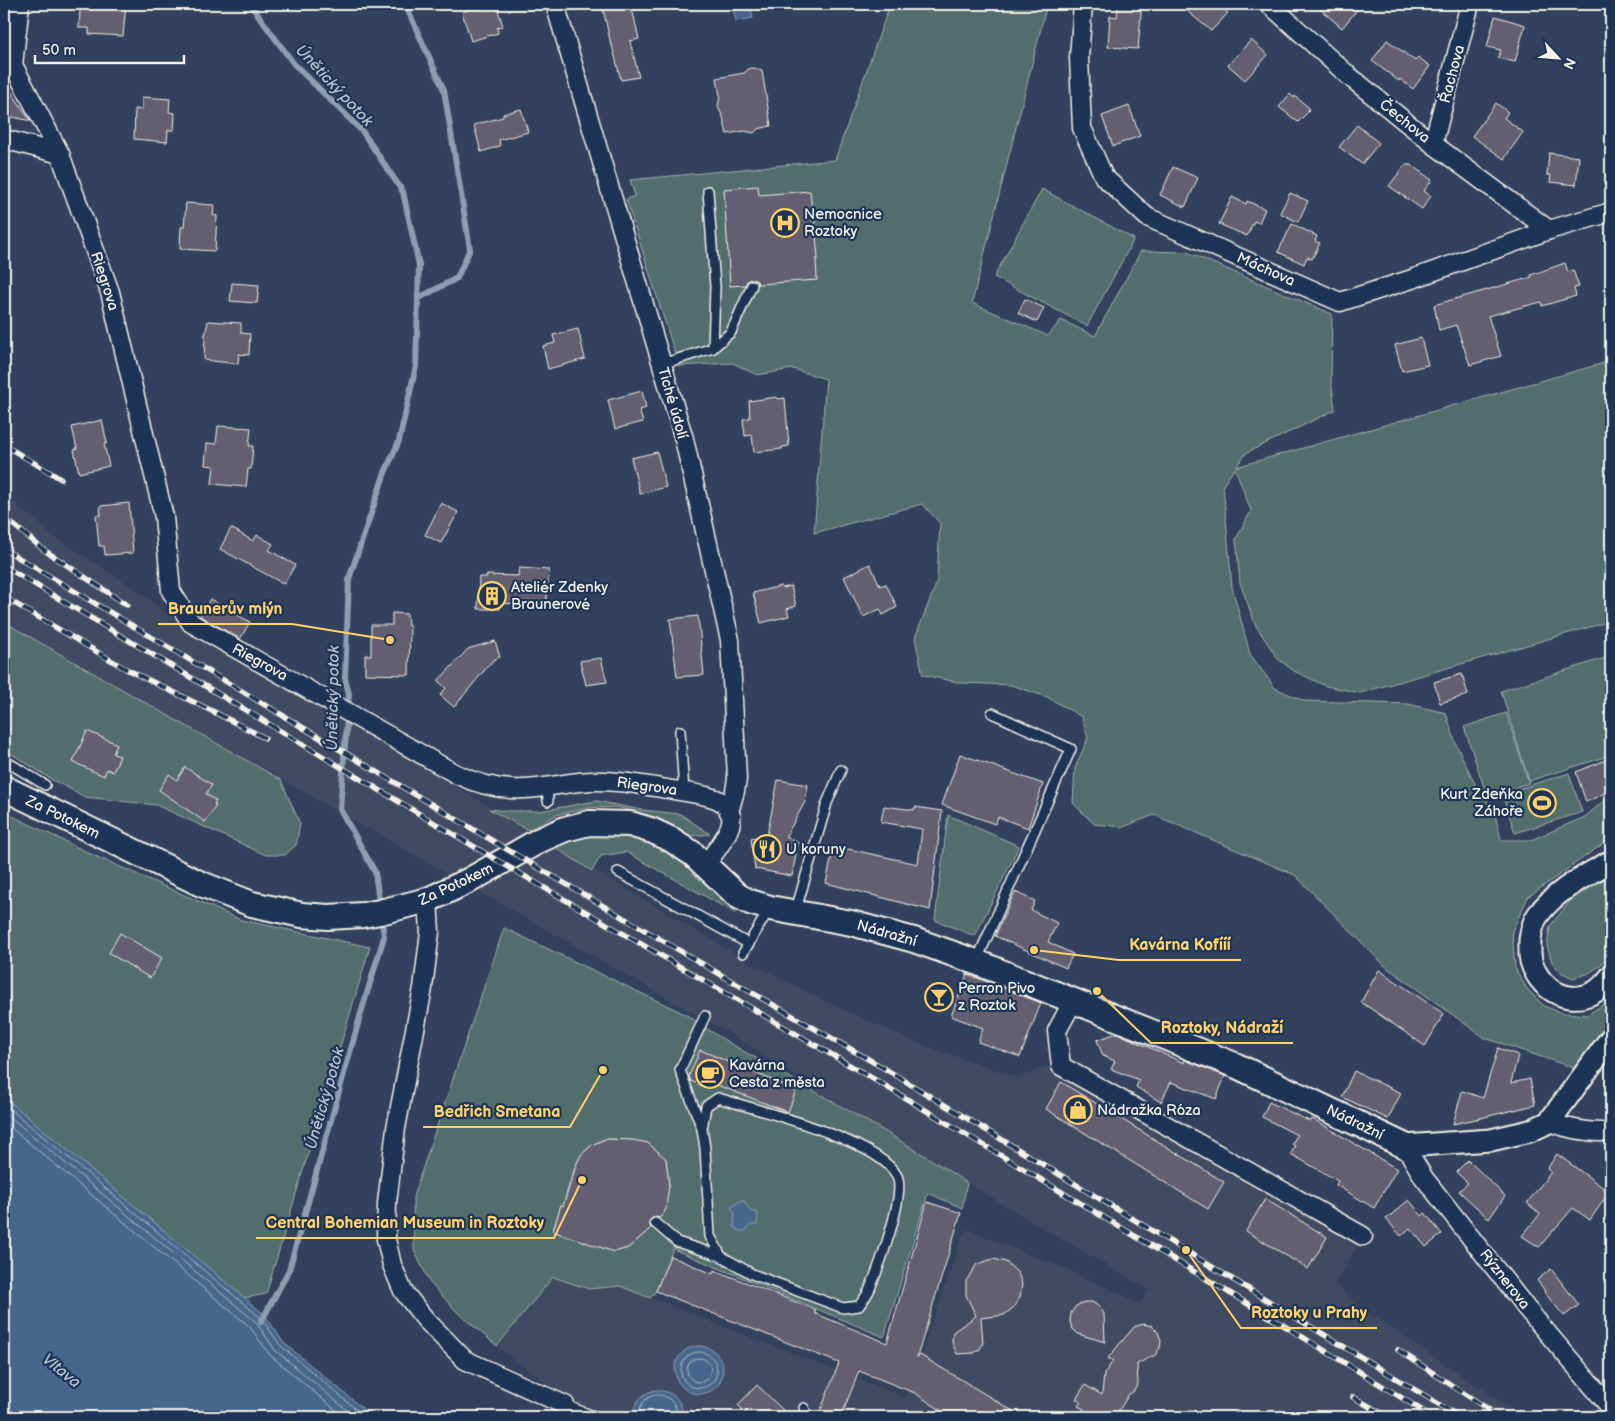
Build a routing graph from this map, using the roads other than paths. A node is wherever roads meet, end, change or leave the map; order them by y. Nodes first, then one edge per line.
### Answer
1 (20, 4) edge
2 (555, 4) edge
3 (1083, 4) edge
4 (1269, 4) edge
5 (1470, 4) edge
6 (4, 138) edge
7 (1433, 144) junction
8 (60, 154) junction
9 (708, 191) dead end
10 (1611, 212) edge
11 (1548, 230) junction
12 (752, 285) dead end
13 (713, 348) junction
14 (662, 364) junction
15 (992, 713) dead end
16 (680, 731) dead end
17 (4, 760) edge
18 (841, 770) dead end
19 (45, 785) dead end
20 (4, 788) edge
21 (684, 792) junction
22 (729, 812) junction
23 (1611, 862) edge
24 (706, 866) junction
25 (618, 872) dead end
26 (418, 903) junction
27 (770, 908) junction
28 (795, 913) junction
29 (749, 944) junction
30 (743, 953) dead end
31 (976, 962) junction
32 (1611, 976) edge
33 (1073, 1001) junction
34 (706, 1016) dead end
35 (1611, 1038) edge
36 (1549, 1122) junction
37 (702, 1129) junction
38 (1611, 1132) edge
39 (1405, 1146) junction
40 (655, 1223) dead end
41 (1363, 1236) dead end
42 (721, 1256) junction
43 (565, 1405) joint
44 (804, 1408) dead end
45 (1611, 1408) edge
46 (596, 1417) edge
47 (808, 1417) edge

1 - 8 street, Riegrova
2 - 14 street, Tiché údolí
3 - 11 street, Máchova
4 - 7 street, Čechova
5 - 7 street, Řachova
6 - 8 street
7 - 11 street, Čechova
8 - 21 street, Riegrova
9 - 13 lane
10 - 11 street, Máchova
12 - 13 lane
13 - 14 lane
14 - 22 street, Tiché údolí
15 - 31 lane
16 - 21 lane
17 - 19 lane, Za Potokem
18 - 28 lane
20 - 26 main road, Za Potokem
21 - 22 street, Riegrova
22 - 24 street
23 - 32 street
24 - 26 main road, Za Potokem
24 - 27 main road, Nádražní
25 - 29 lane
26 - 43 street
27 - 28 main road, Nádražní
27 - 29 lane
28 - 31 main road, Nádražní
29 - 30 lane
31 - 33 main road, Nádražní
33 - 39 main road, Nádražní
33 - 41 street
34 - 37 lane
35 - 36 street
36 - 38 street
36 - 39 street, Nádražní
37 - 42 lane
37 - 42 lane
39 - 45 street, Rýznerova
40 - 42 lane
43 - 46 lane
44 - 47 lane

